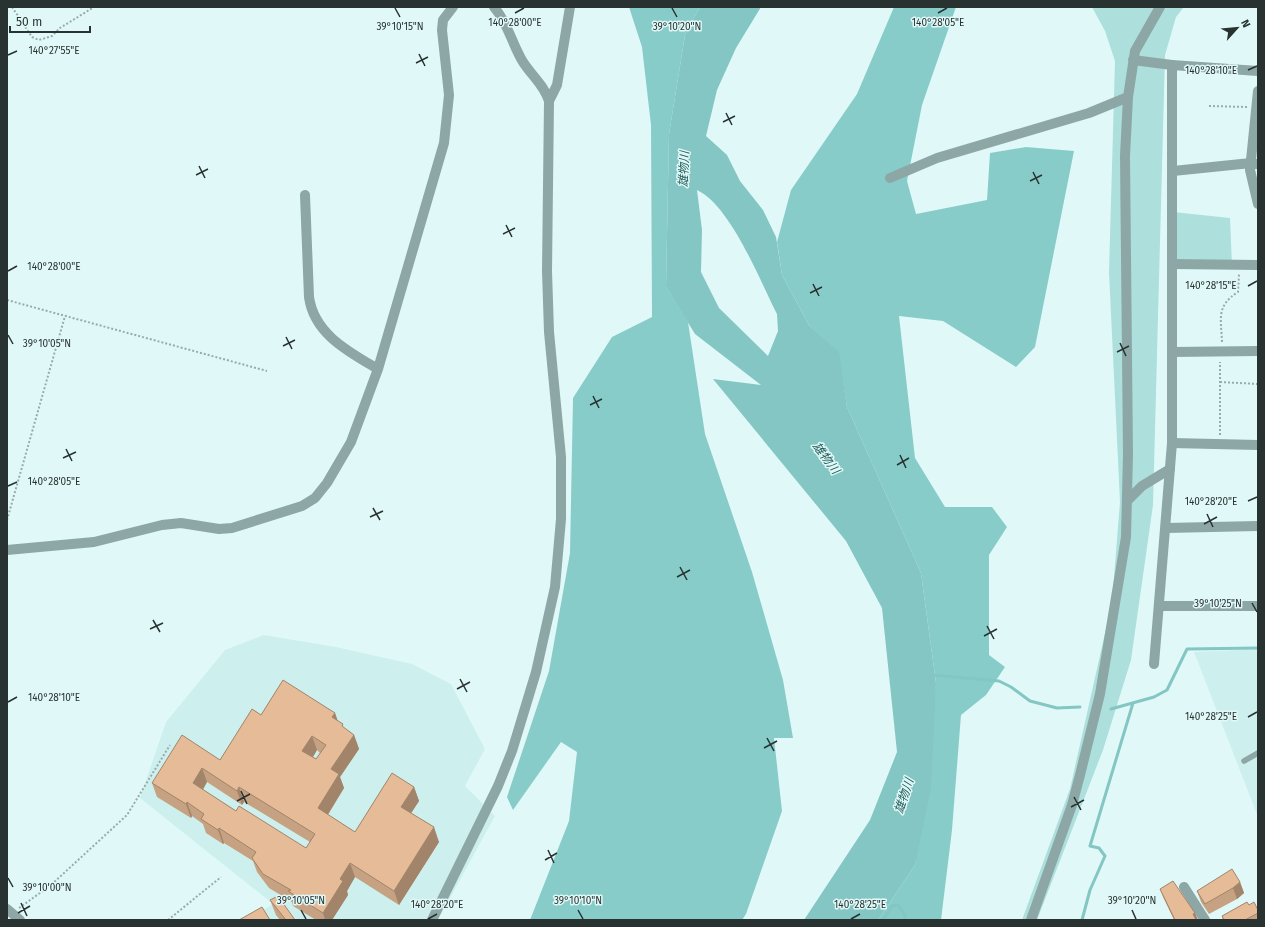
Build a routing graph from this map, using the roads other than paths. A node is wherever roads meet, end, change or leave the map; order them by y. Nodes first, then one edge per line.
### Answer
1 (453, 7) edge
2 (494, 7) edge
3 (570, 7) edge
4 (1160, 7) edge
5 (1133, 60) junction
6 (1172, 65) junction
7 (1258, 71) edge
8 (1258, 91) edge
9 (1128, 97) junction
10 (549, 101) junction
11 (1255, 164) edge
12 (1173, 171) junction
13 (890, 178) dead end
14 (305, 195) dead end
15 (1258, 204) edge
16 (1172, 264) junction
17 (1258, 265) edge
18 (1258, 350) edge
19 (1172, 352) junction
20 (378, 369) junction
21 (1172, 443) junction
22 (1258, 445) edge
23 (1170, 470) junction
24 (1127, 501) junction
25 (1258, 526) edge
26 (1166, 528) junction
27 (7, 550) edge
28 (1160, 606) junction
29 (1258, 606) edge
30 (1154, 664) dead end
31 (1258, 753) edge
32 (1244, 761) dead end
33 (1184, 888) dead end
34 (432, 920) edge
35 (1031, 920) edge
36 (1205, 920) edge

1 - 20 street
2 - 10 street
3 - 10 street
4 - 5 street
5 - 6 street
5 - 9 street
6 - 7 street
6 - 12 street
8 - 11 street
9 - 13 street
9 - 24 street
10 - 34 street
11 - 12 street
11 - 15 street
12 - 16 street
14 - 20 street
16 - 17 street
16 - 19 street
18 - 19 street
19 - 21 street
20 - 27 street
21 - 22 street
21 - 23 street
23 - 24 street
23 - 26 street
24 - 35 street
25 - 26 street
26 - 28 street
28 - 29 street
28 - 30 street
31 - 32 lane
33 - 36 street

